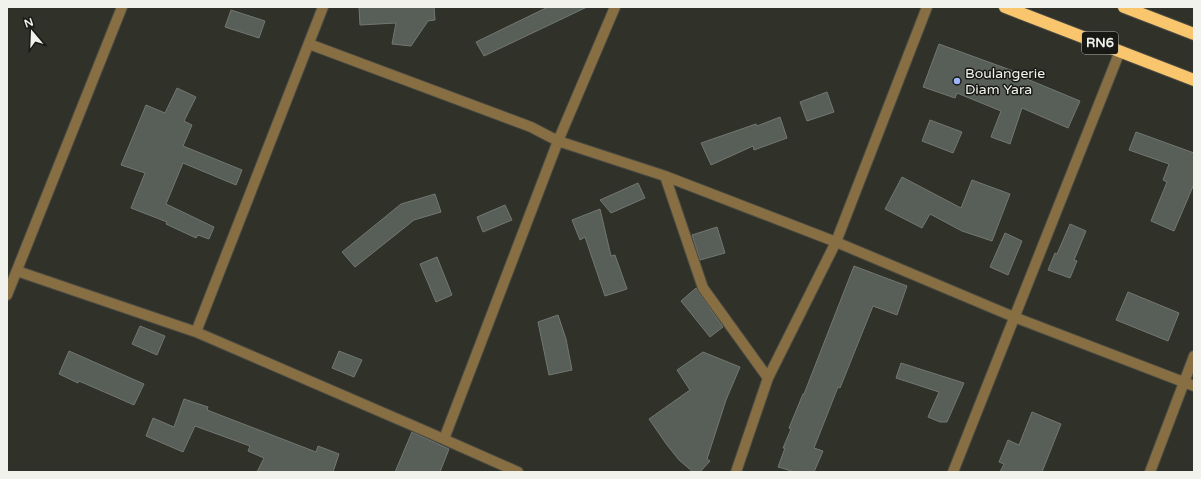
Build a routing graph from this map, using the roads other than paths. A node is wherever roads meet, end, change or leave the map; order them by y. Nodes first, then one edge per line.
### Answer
1 (122, 7) edge
2 (323, 7) edge
3 (616, 7) edge
4 (927, 7) edge
5 (1005, 7) edge
6 (1124, 7) edge
7 (1194, 34) edge
8 (309, 44) junction
9 (1120, 51) junction
10 (1194, 80) edge
11 (558, 141) junction
12 (665, 176) junction
13 (836, 242) junction
14 (17, 271) junction
15 (7, 295) edge
16 (1014, 317) junction
17 (196, 332) junction
18 (1194, 356) edge
19 (768, 378) junction
20 (1184, 383) junction
21 (1194, 386) edge
22 (444, 439) junction
23 (518, 472) edge
24 (736, 472) edge
25 (953, 472) edge
26 (1150, 472) edge

1 - 14 street
2 - 8 street
3 - 11 street
4 - 13 street
5 - 9 highway, RN6
6 - 7 highway
8 - 11 street
8 - 17 street
9 - 10 highway, RN6
9 - 16 street
11 - 12 street
11 - 22 street
12 - 13 street
12 - 19 street
13 - 16 street
13 - 19 street
14 - 15 street
14 - 17 street
16 - 20 street
16 - 25 street
17 - 22 street
18 - 20 street
19 - 24 street
20 - 21 street
20 - 26 street
22 - 23 street

